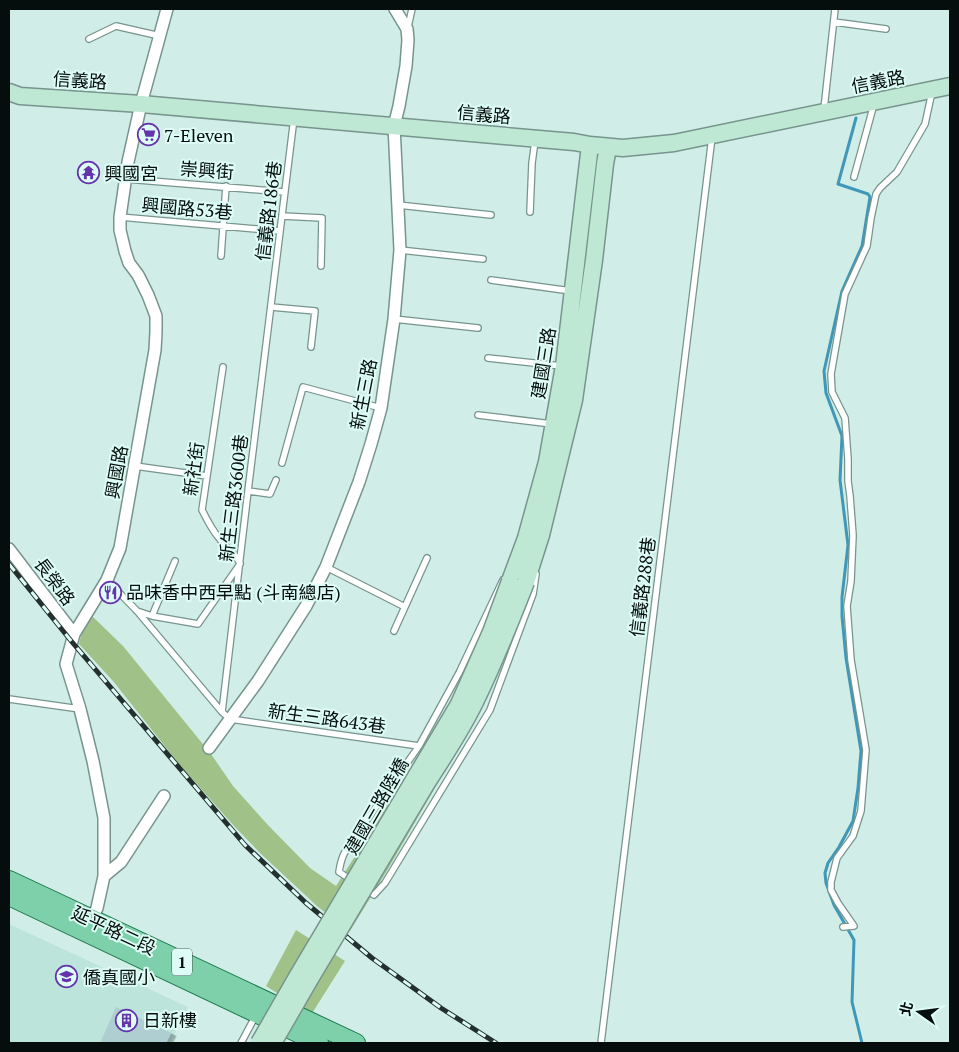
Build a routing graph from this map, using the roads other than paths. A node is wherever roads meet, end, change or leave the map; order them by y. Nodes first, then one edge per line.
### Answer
1 (167, 9) edge
2 (395, 9) edge
3 (412, 9) edge
4 (835, 9) edge
5 (834, 22) junction
6 (407, 29) junction
7 (886, 29) dead end
8 (160, 36) junction
9 (89, 39) dead end
10 (950, 86) edge
11 (932, 90) junction
12 (12, 95) edge
13 (875, 102) junction
14 (141, 104) junction
15 (823, 111) junction
16 (294, 118) junction
17 (394, 126) junction
18 (712, 135) junction
19 (535, 138) junction
20 (590, 145) junction
21 (608, 147) junction
22 (854, 177) dead end
23 (126, 179) junction
24 (226, 186) junction
25 (285, 192) junction
26 (398, 205) junction
27 (530, 212) dead end
28 (491, 214) dead end
29 (282, 216) junction
30 (120, 217) junction
31 (223, 227) junction
32 (280, 231) junction
33 (400, 250) junction
34 (221, 256) dead end
35 (483, 259) dead end
36 (321, 266) dead end
37 (491, 280) dead end
38 (573, 291) junction
39 (271, 306) junction
40 (394, 319) junction
41 (478, 328) dead end
42 (311, 347) dead end
43 (488, 358) dead end
44 (564, 366) junction
45 (223, 367) dead end
46 (382, 408) junction
47 (478, 415) dead end
48 (553, 424) junction
49 (282, 462) dead end
50 (135, 466) junction
51 (207, 476) junction
52 (276, 480) dead end
53 (248, 491) junction
54 (534, 536) junction
55 (9, 549) edge
56 (427, 558) dead end
57 (175, 561) dead end
58 (240, 563) junction
59 (326, 567) junction
60 (107, 580) junction
61 (518, 582) junction
62 (405, 607) junction
63 (137, 611) junction
64 (152, 616) junction
65 (394, 631) dead end
66 (74, 634) junction
67 (9, 699) edge
68 (80, 709) junction
69 (226, 716) junction
70 (420, 746) junction
71 (209, 748) dead end
72 (164, 796) dead end
73 (104, 876) junction
74 (9, 880) edge
75 (9, 896) edge
76 (88, 926) junction
77 (843, 927) dead end
78 (257, 1013) junction
79 (241, 1043) edge
80 (259, 1043) edge
81 (273, 1043) edge
82 (319, 1043) edge
83 (356, 1043) edge
84 (601, 1043) edge

1 - 8 street, 興國路
2 - 6 street
3 - 6 lane
4 - 5 lane
5 - 7 lane
5 - 15 lane
6 - 17 street, 新生三路
8 - 9 lane
8 - 14 street, 興國路
10 - 11 street, 信義路
11 - 13 street, 信義路
11 - 77 lane
12 - 14 street, 信義路
13 - 15 street, 信義路
13 - 22 lane
14 - 16 street, 信義路
14 - 23 street, 興國路
15 - 18 street, 信義路
16 - 17 street, 信義路
16 - 25 lane, 信義路186巷
17 - 19 street, 信義路
17 - 26 street, 新生三路
18 - 21 street, 信義路
18 - 84 lane, 信義路288巷
19 - 20 street, 信義路
19 - 27 lane
20 - 21 street, 信義路
20 - 38 street, 建國三路
21 - 54 street, 建國三路
23 - 24 lane, 崇興街
23 - 30 street, 興國路
24 - 25 lane, 崇興街
24 - 31 lane
25 - 29 lane, 信義路186巷
26 - 28 lane
26 - 33 street, 新生三路
29 - 32 lane, 信義路186巷
29 - 36 lane
30 - 31 lane, 興國路53巷
30 - 50 street, 興國路
31 - 32 lane, 興國路53巷
31 - 34 lane
32 - 39 lane, 信義路186巷
33 - 35 lane
33 - 40 street, 新生三路
37 - 38 lane
38 - 44 street, 建國三路
39 - 42 lane
39 - 53 lane, 新生三路3600巷
40 - 41 lane
40 - 46 street, 新生三路
43 - 44 lane
44 - 48 street, 建國三路
45 - 51 lane, 新社街
46 - 49 lane
46 - 59 street, 新生三路
47 - 48 lane
48 - 54 street, 建國三路
50 - 51 lane
50 - 60 street, 興國路
51 - 58 lane, 新社街
52 - 53 lane
53 - 58 lane, 新生三路3600巷
54 - 61 street, 建國三路
54 - 70 lane
54 - 70 lane
55 - 66 street, 長榮路
56 - 62 lane
57 - 64 lane
58 - 64 lane
58 - 69 lane, 新生三路3600巷
59 - 62 lane
59 - 69 street, 新生三路
60 - 63 lane
60 - 66 street, 興國路
61 - 80 street, 建國三路陸橋, bridge
61 - 81 street, 建國三路陸橋, bridge
62 - 65 lane
63 - 64 lane
63 - 69 lane
66 - 68 street, 興國路
67 - 68 lane
68 - 73 street, 興國路
69 - 70 lane, 新生三路643巷
69 - 71 street, 新生三路
72 - 73 street
73 - 76 street, 興國路
74 - 76 main road, 延平路二段 / 1
75 - 76 main road, 延平路二段 / 1
76 - 78 main road, 延平路二段 / 1
76 - 83 main road, 延平路二段 / 1
78 - 79 lane
78 - 82 main road, 延平路二段 / 1

